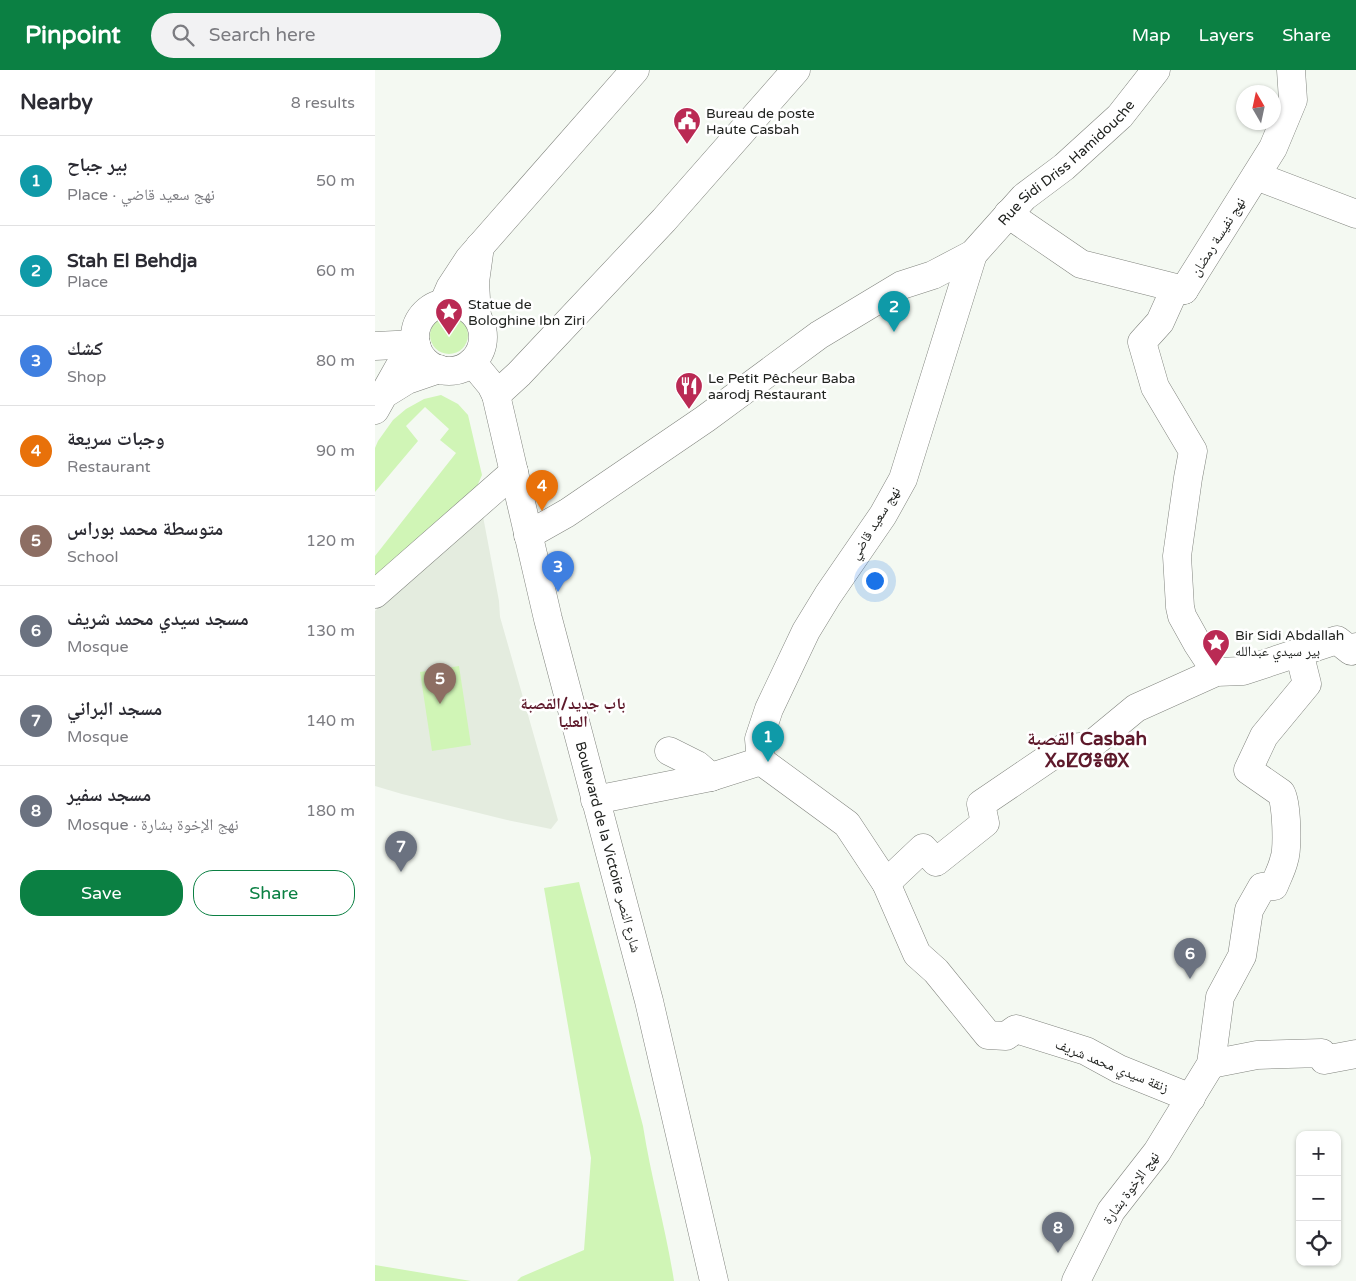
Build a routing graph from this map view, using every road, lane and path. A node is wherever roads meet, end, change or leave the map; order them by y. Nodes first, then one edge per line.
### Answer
1 (635, 70) edge
2 (796, 70) edge
3 (1156, 70) edge
4 (1291, 70) edge
5 (1256, 176) junction
6 (1008, 214) junction
7 (1356, 214) edge
8 (480, 246) junction
9 (973, 254) junction
10 (1184, 290) junction
11 (443, 304) junction
12 (477, 317) junction
13 (375, 346) edge
14 (417, 346) junction
15 (472, 362) junction
16 (439, 369) junction
17 (496, 395) junction
18 (380, 402) edge
19 (514, 472) junction
20 (528, 535) junction
21 (375, 594) edge
22 (1356, 647) edge
23 (1299, 652) junction
24 (1217, 672) junction
25 (669, 751) dead end
26 (768, 767) junction
27 (711, 777) junction
28 (595, 800) junction
29 (886, 883) junction
30 (1356, 1054) edge
31 (1211, 1064) junction
32 (1191, 1098) junction
33 (714, 1281) edge
34 (1076, 1281) edge

1 - 8 street
2 - 17 street
3 - 6 street, Rue Sidi Driss Hamidouche
4 - 5 street, نهج نفيسة رمضان
5 - 7 street
5 - 10 street, نهج نفيسة رمضان
6 - 9 street, Rue Sidi Driss Hamidouche
6 - 10 street
8 - 11 street
8 - 12 street
9 - 20 street
9 - 26 street, نهج سعيد قاضي
10 - 24 street, نهج نفيسة رمضان
11 - 12 street
11 - 14 street
12 - 15 street
13 - 14 street
14 - 16 street
14 - 18 street
15 - 16 street
15 - 17 street, Boulevard de la Victoire شارع النصر
16 - 18 street
17 - 19 street, Boulevard de la Victoire شارع النصر
19 - 20 street, Boulevard de la Victoire شارع النصر
19 - 21 street
20 - 28 street, Boulevard de la Victoire شارع النصر
22 - 23 street
23 - 24 street
23 - 31 street
24 - 29 street
25 - 27 street
26 - 27 street
26 - 29 street
27 - 28 street
28 - 33 street, Boulevard de la Victoire شارع النصر
29 - 32 street, زنقة سيدي محمد شريف
30 - 31 street
31 - 32 street, نهج الإخوة بشارة
32 - 34 street, نهج الإخوة بشارة

